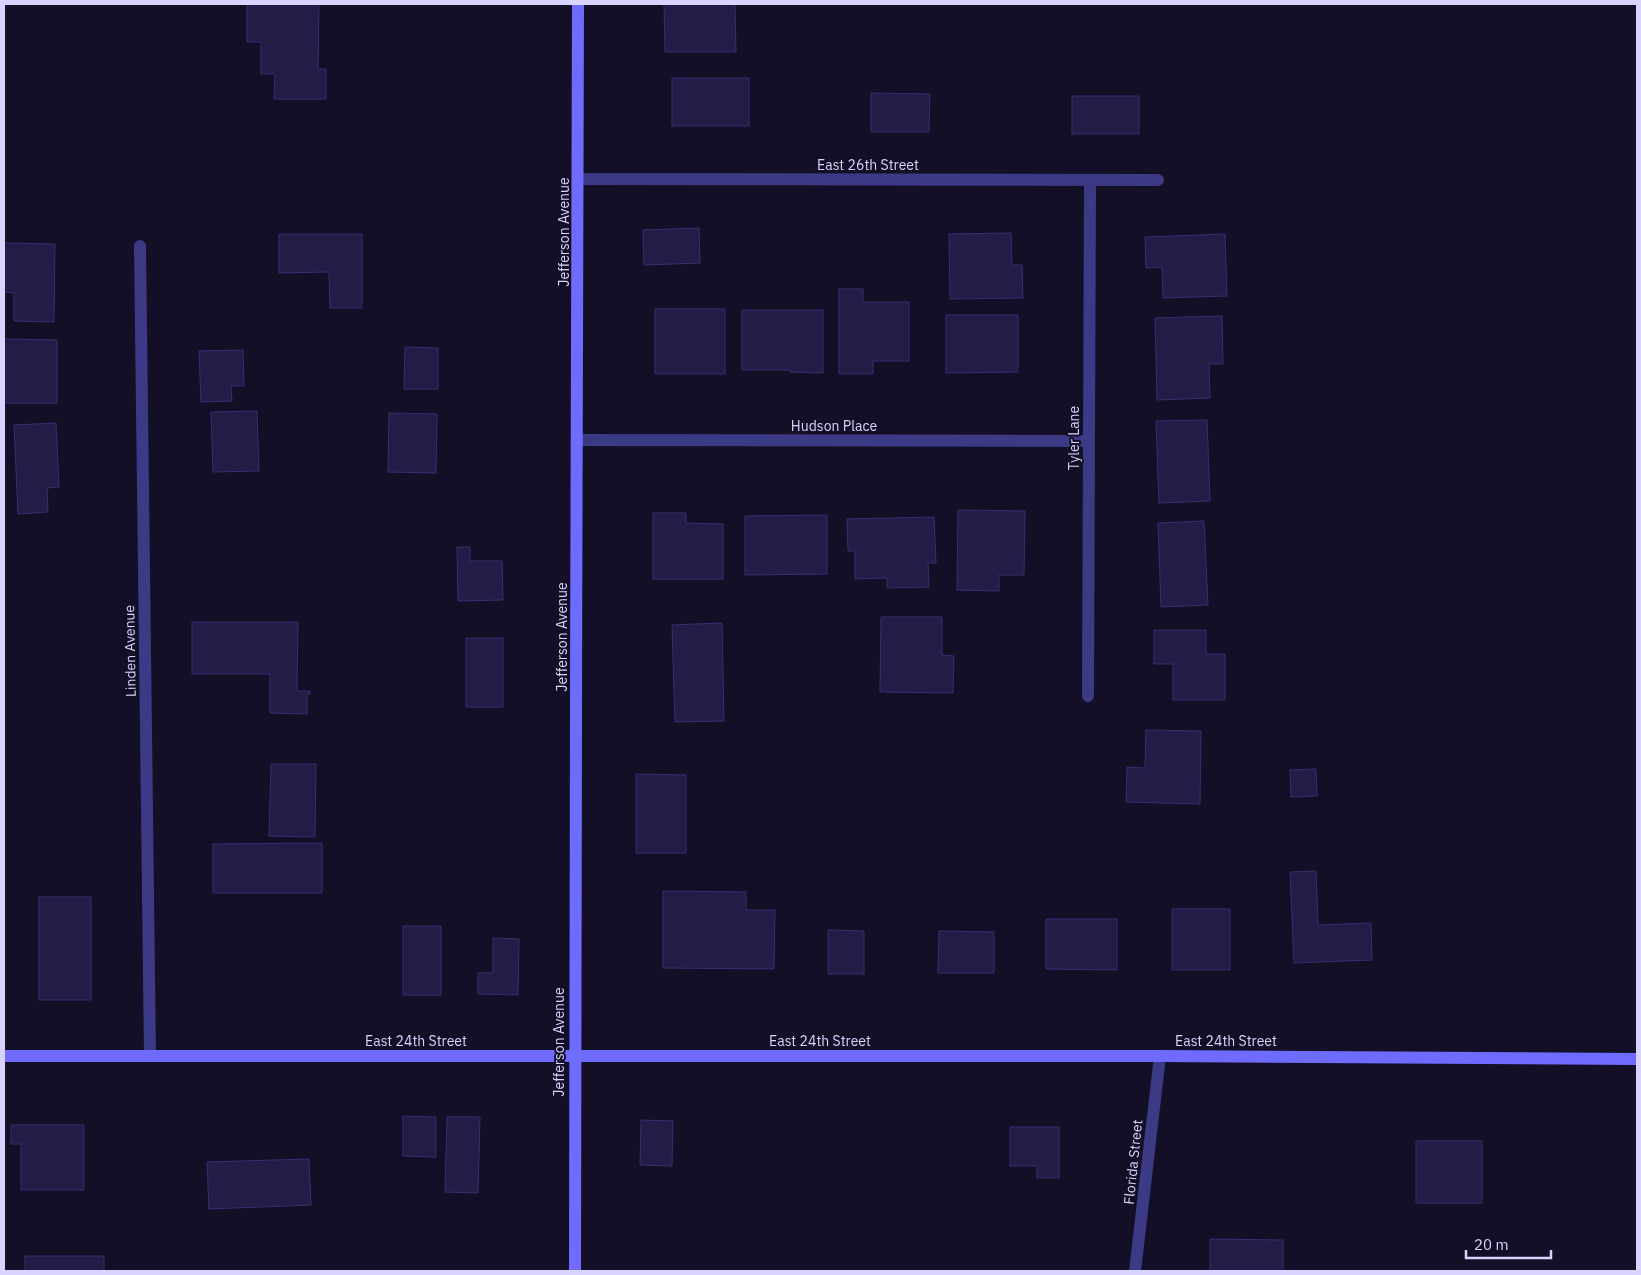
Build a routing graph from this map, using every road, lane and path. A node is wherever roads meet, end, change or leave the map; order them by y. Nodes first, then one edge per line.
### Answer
1 (578, 4) edge
2 (579, 179) junction
3 (1090, 180) junction
4 (1158, 180) dead end
5 (140, 246) dead end
6 (578, 440) junction
7 (1089, 441) junction
8 (1088, 696) dead end
9 (4, 1056) edge
10 (150, 1056) junction
11 (573, 1056) junction
12 (1160, 1056) junction
13 (1637, 1059) edge
14 (575, 1271) edge
15 (1136, 1271) edge

1 - 2 main road, Jefferson Avenue
2 - 3 street, East 26th Street
2 - 6 main road, Jefferson Avenue
3 - 4 street, East 26th Street
3 - 7 street, Tyler Lane
5 - 10 street, Linden Avenue
6 - 7 street, Hudson Place
6 - 11 main road, Jefferson Avenue
7 - 8 street, Tyler Lane
9 - 10 main road, East 24th Street
10 - 11 main road, East 24th Street
11 - 12 main road, East 24th Street
11 - 14 main road, Jefferson Avenue
12 - 13 main road, East 24th Street
12 - 15 street, Florida Street

